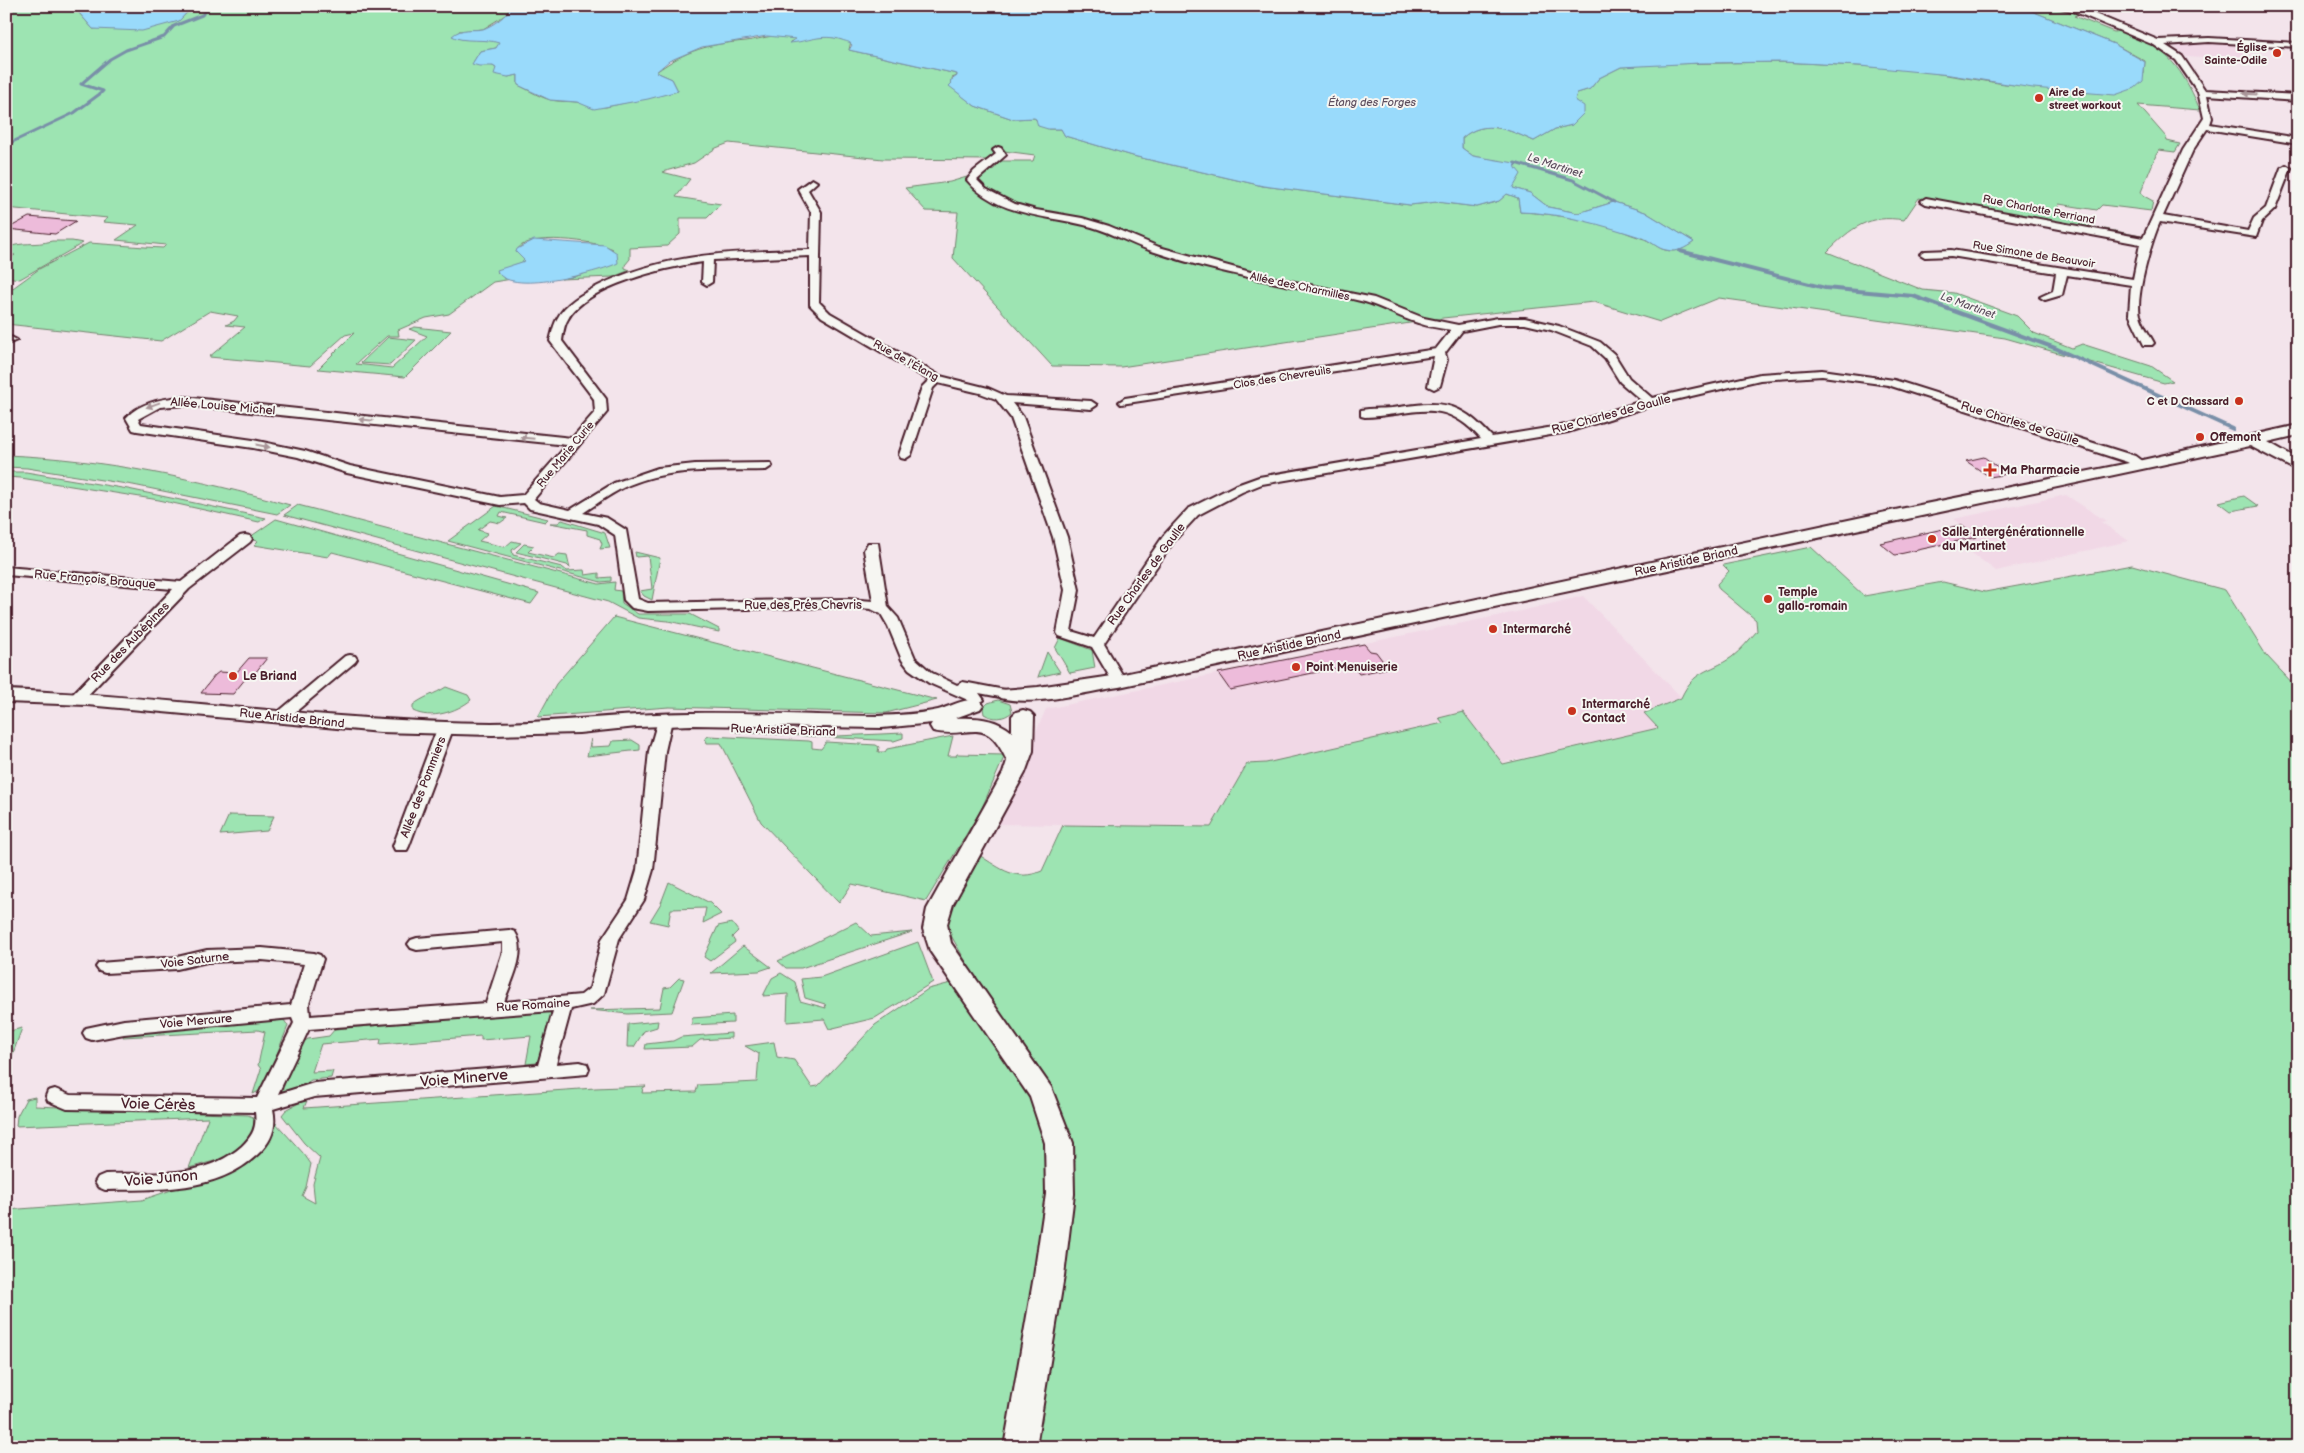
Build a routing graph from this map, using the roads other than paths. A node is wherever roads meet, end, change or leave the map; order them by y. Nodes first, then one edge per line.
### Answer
1 (2057, 6) edge
2 (2076, 8) edge
3 (2157, 43) junction
4 (2298, 44) edge
5 (2202, 92) junction
6 (2298, 98) edge
7 (2205, 126) junction
8 (2298, 141) edge
9 (1000, 153) dead end
10 (2286, 168) dead end
11 (812, 182) dead end
12 (1926, 201) dead end
13 (2157, 218) junction
14 (2146, 242) junction
15 (814, 253) junction
16 (1925, 254) dead end
17 (708, 257) junction
18 (2062, 271) junction
19 (706, 282) dead end
20 (2137, 283) junction
21 (2045, 297) dead end
22 (1458, 328) junction
23 (2148, 343) dead end
24 (1439, 352) junction
25 (936, 379) junction
26 (1434, 386) dead end
27 (1002, 399) junction
28 (1125, 402) dead end
29 (1650, 402) junction
30 (1091, 405) dead end
31 (1365, 413) dead end
32 (2298, 430) edge
33 (2252, 440) junction
34 (576, 442) junction
35 (1490, 442) junction
36 (905, 454) dead end
37 (2141, 465) junction
38 (766, 466) dead end
39 (2298, 466) edge
40 (527, 499) junction
41 (572, 514) junction
42 (245, 540) dead end
43 (873, 546) dead end
44 (6, 571) edge
45 (184, 586) junction
46 (637, 605) joint
47 (881, 607) junction
48 (1097, 644) junction
49 (350, 660) dead end
50 (930, 678) junction
51 (1119, 681) junction
52 (1004, 694) junction
53 (6, 696) edge
54 (77, 698) junction
55 (975, 703) junction
56 (1024, 713) junction
57 (282, 716) junction
58 (987, 724) junction
59 (664, 725) junction
60 (445, 729) junction
61 (1018, 761) junction
62 (401, 846) dead end
63 (417, 944) dead end
64 (105, 967) dead end
65 (563, 1004) junction
66 (493, 1008) junction
67 (301, 1017) junction
68 (92, 1033) dead end
69 (580, 1069) dead end
70 (545, 1071) junction
71 (55, 1096) dead end
72 (263, 1105) junction
73 (106, 1182) dead end
74 (1020, 1447) edge

1 - 2 street
2 - 3 street
3 - 4 street
3 - 5 street
6 -> 5 street
5 - 7 street
7 - 8 street
7 - 13 street
9 - 22 street, Allée des Charmilles
10 - 13 street
11 - 15 street, Rue de l'Étang
12 - 14 street, Rue Charlotte Perriand
13 - 14 street
14 - 20 street
15 - 17 street, Rue Marie Curie
15 - 25 street, Rue de l'Étang
16 - 18 street, Rue Simone de Beauvoir
17 - 19 street
17 - 34 street, Rue Marie Curie
18 - 20 street, Rue Simone de Beauvoir
18 - 21 street
20 - 23 street
22 - 24 street
22 - 29 street, Allée des Charmilles
24 - 26 street
24 - 28 street, Clos des Chevreuils
25 - 27 street, Rue de l'Étang
25 - 36 street
27 - 30 street
27 - 48 street, Rue de l'Étang
29 - 35 street, Rue Charles de Gaulle
29 - 37 street, Rue Charles de Gaulle
31 - 35 street
32 - 33 street, Rue Aristide Briand
33 - 37 street, Rue Aristide Briand
33 - 39 street
34 - 40 street, Rue Marie Curie
34 -> 40 street, Allée Louise Michel
35 - 48 street, Rue Charles de Gaulle
37 - 51 street, Rue Aristide Briand
38 - 41 street
40 - 41 street, Rue Marie Curie
41 - 46 street, Rue Marie Curie
42 - 45 street, Rue des Aubépines
43 - 47 street
44 - 45 street, Rue François Brouque
45 - 54 street, Rue des Aubépines
46 - 47 street, Rue des Prés Chevris
47 - 50 street, Rue des Prés Chevris
48 - 51 street
49 - 57 street
50 - 52 street, Rue des Prés Chevris
50 - 55 street, Rue des Prés Chevris
51 - 52 street, Rue Aristide Briand
51 - 56 street, Rue Aristide Briand
52 - 55 street, Rue Aristide Briand
52 - 56 street
53 - 54 street, Rue Aristide Briand
54 - 57 street, Rue Aristide Briand
55 - 58 street
55 - 59 street, Rue Aristide Briand
56 - 58 street, Rue Aristide Briand
56 - 61 street
57 - 60 street, Rue Aristide Briand
58 - 59 street, Rue Aristide Briand
58 - 61 street
59 - 60 street, Rue Aristide Briand
59 - 65 street, Rue Romaine
60 - 62 street, Allée des Pommiers
61 - 74 street
63 - 66 street
64 - 67 street, Voie Saturne
65 - 66 street, Rue Romaine
65 - 70 street
66 - 67 street, Rue Romaine
67 - 68 street, Voie Mercure
67 - 72 street
69 - 70 street, Voie Minerve
70 - 72 street, Voie Minerve
71 - 72 street, Voie Cérès
72 - 73 street, Voie Junon

